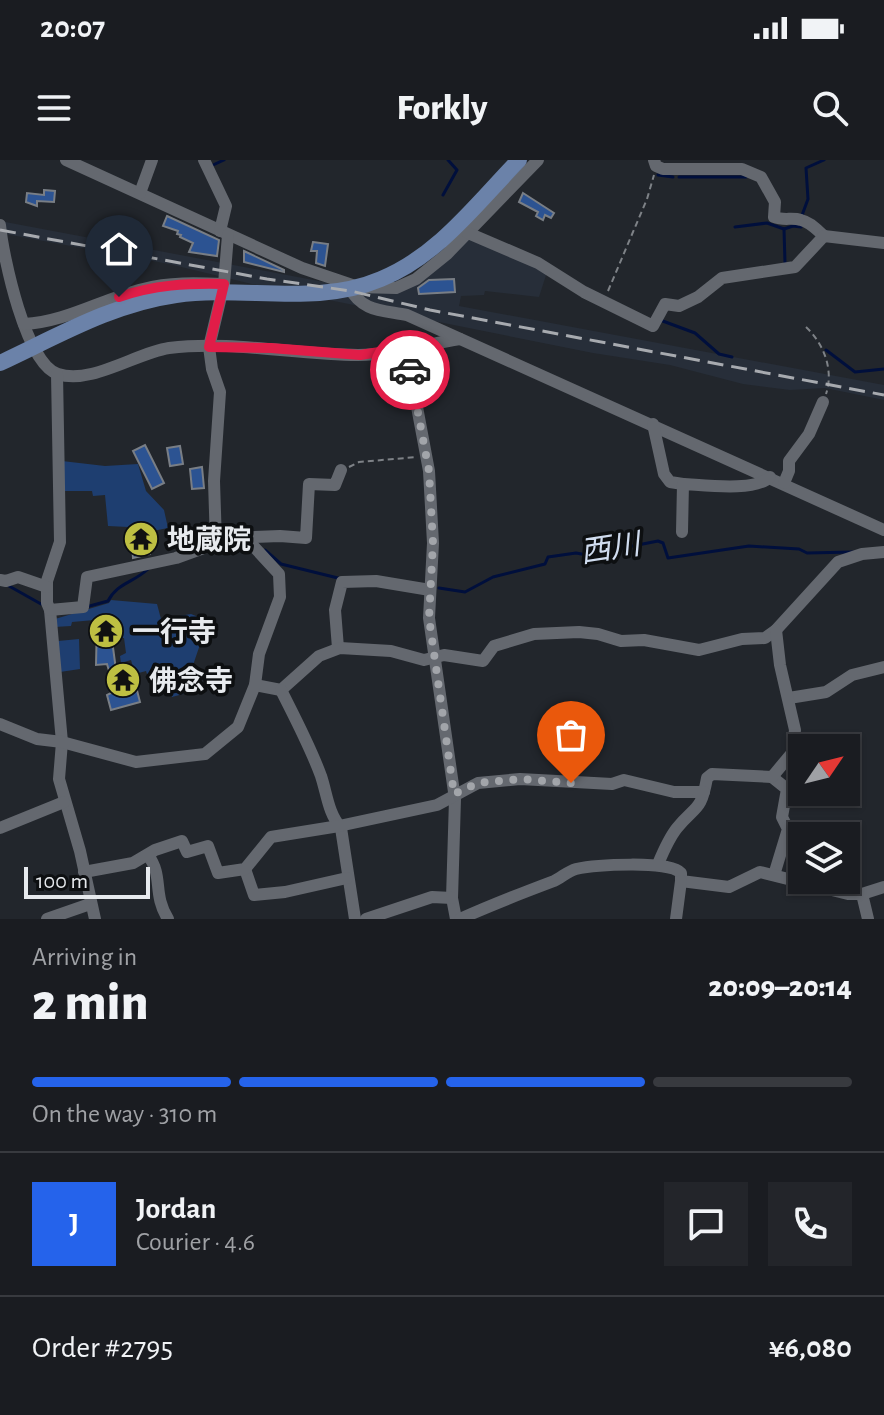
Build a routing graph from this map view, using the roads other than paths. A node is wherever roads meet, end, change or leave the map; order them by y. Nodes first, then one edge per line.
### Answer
1 (66, 160) edge
2 (152, 160) edge
3 (204, 160) edge
4 (519, 160) edge
5 (538, 160) edge
6 (655, 163) edge
7 (140, 193) junction
8 (0, 225) edge
9 (224, 233) junction
10 (468, 233) junction
11 (824, 236) junction
12 (884, 243) edge
13 (2, 251) edge
14 (358, 287) junction
15 (219, 288) junction
16 (24, 324) junction
17 (460, 339) junction
18 (209, 347) junction
19 (33, 348) junction
20 (406, 348) junction
21 (0, 363) edge
22 (57, 374) junction
23 (823, 402) road end
24 (653, 424) junction
25 (341, 470) road end
26 (770, 477) junction
27 (784, 483) junction
28 (683, 484) junction
29 (881, 527) edge
30 (682, 532) dead end
31 (245, 537) junction
32 (216, 543) junction
33 (884, 552) edge
34 (0, 580) edge
35 (47, 587) junction
36 (430, 590) junction
37 (50, 610) junction
38 (776, 630) junction
39 (338, 648) junction
40 (433, 657) junction
41 (884, 667) edge
42 (255, 685) junction
43 (281, 690) junction
44 (789, 698) junction
45 (0, 724) edge
46 (62, 742) junction
47 (772, 777) junction
48 (704, 792) junction
49 (454, 794) junction
50 (64, 802) junction
51 (339, 826) junction
52 (0, 828) edge
53 (148, 855) junction
54 (658, 864) junction
55 (245, 869) junction
56 (84, 872) junction
57 (774, 875) junction
58 (347, 878) junction
59 (681, 881) junction
60 (884, 887) edge
61 (862, 894) junction
62 (452, 898) junction
63 (90, 904) junction
64 (47, 919) edge
65 (95, 919) edge
66 (168, 919) edge
67 (355, 919) edge
68 (366, 919) edge
69 (458, 919) edge
70 (676, 919) edge
71 (868, 919) edge

1 - 7 street
2 - 7 street
3 - 9 street
4 - 15 main road
5 - 10 street
6 - 11 street
7 - 9 street
8 - 13 street
9 - 14 street
9 - 15 street
10 - 11 street
10 - 14 street
11 - 12 street
13 - 16 street
14 - 17 street
15 - 16 street
15 - 18 street
15 - 19 main road
16 - 19 street
17 - 20 street
17 - 24 street
18 - 20 street
18 - 22 street
18 - 32 street
19 - 21 main road
19 - 22 street
20 - 36 street
22 - 35 street
23 - 27 street
24 - 26 street
24 - 28 street
25 - 31 street
26 - 27 street
26 - 28 street
27 - 29 street
28 - 30 street
31 - 32 street
31 - 42 street
32 - 37 street
33 - 38 street
34 - 35 street
35 - 37 street
36 - 39 street
36 - 40 street
37 - 46 street
38 - 40 street
38 - 44 street
39 - 40 street
39 - 43 street
40 - 49 street
41 - 44 street
42 - 43 street
42 - 46 street
43 - 51 street
44 - 47 street
45 - 46 street
46 - 50 street
47 - 48 street
47 - 57 street
48 - 49 street
48 - 54 street
49 - 51 street
49 - 62 street
50 - 52 street
50 - 56 street
51 - 55 street
51 - 58 street
53 - 55 street
53 - 56 street
53 - 66 street
54 - 59 street
54 - 69 street
55 - 58 street
56 - 63 street
57 - 59 street
57 - 61 street
58 - 67 street
59 - 70 street
60 - 61 street
61 - 71 street
62 - 68 street
62 - 69 street
63 - 64 street
63 - 65 street

